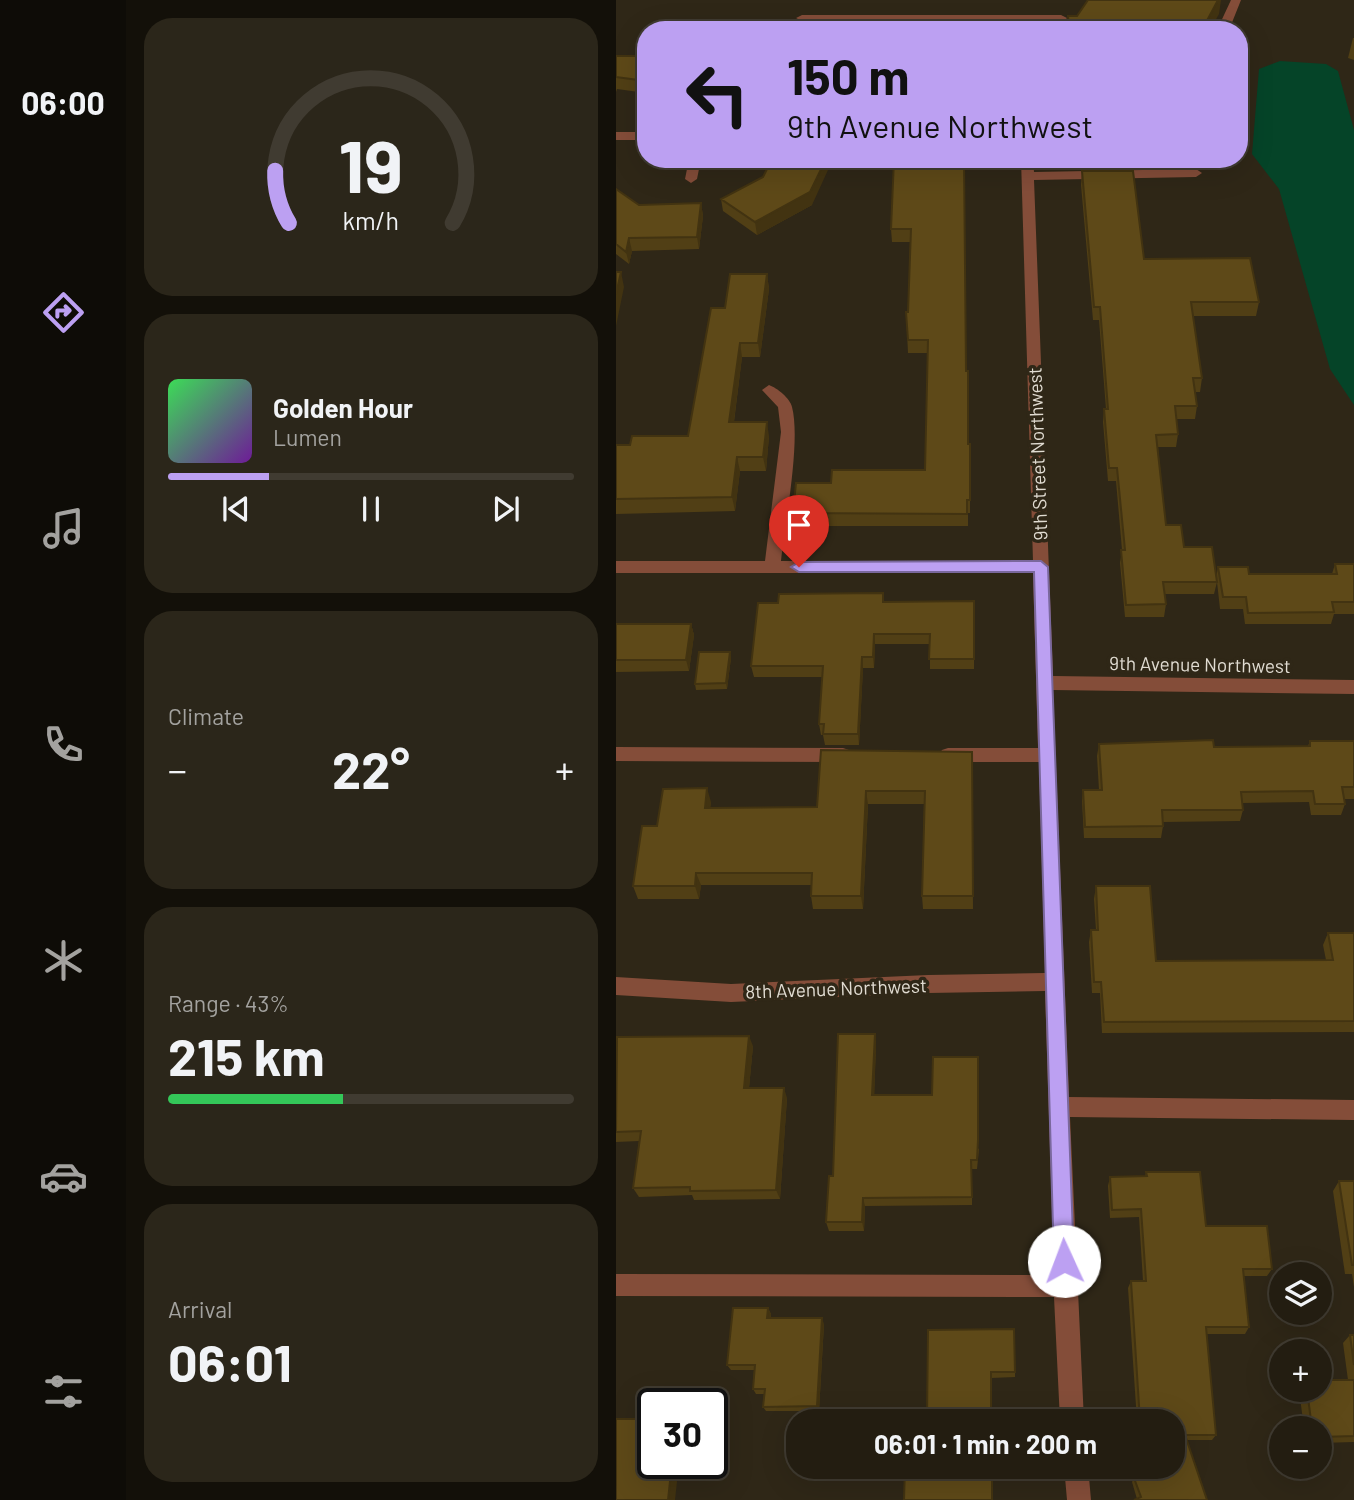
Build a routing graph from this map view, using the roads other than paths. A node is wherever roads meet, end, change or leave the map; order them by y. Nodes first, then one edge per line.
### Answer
1 (1236, 0) edge
2 (1065, 4) dead end
3 (802, 18) dead end
4 (1022, 19) edge
5 (1060, 21) edge
6 (1227, 21) edge
7 (616, 136) edge
8 (637, 136) edge
9 (693, 168) edge
10 (1027, 168) edge
11 (1055, 168) edge
12 (1196, 173) dead end
13 (691, 179) dead end
14 (769, 390) dead end
15 (616, 567) edge
16 (772, 567) junction
17 (1041, 567) junction
18 (1045, 683) junction
19 (1354, 687) edge
20 (616, 754) edge
21 (866, 755) edge
22 (936, 755) edge
23 (1047, 755) junction
24 (1055, 982) junction
25 (616, 986) edge
26 (1060, 1107) junction
27 (1354, 1110) edge
28 (616, 1285) edge
29 (1065, 1286) junction
30 (1071, 1409) edge
31 (1077, 1479) edge
32 (1079, 1500) edge

1 - 6 street
2 - 5 street
3 - 4 street
7 - 8 street
9 - 13 street
10 - 17 street, 9th Street Northwest
11 - 12 street
14 - 16 street
15 - 16 street
16 - 17 street
17 - 18 street, 9th Street Northwest
18 - 19 street, 9th Avenue Northwest
18 - 23 street, 9th Street Northwest
20 - 21 street
22 - 23 street
23 - 24 street, 9th Street Northwest
24 - 25 street, 8th Avenue Northwest
24 - 26 street, 9th Street Northwest
26 - 27 street
26 - 29 street, 9th Street Northwest
28 - 29 street
29 - 30 street, 9th Street Northwest
31 - 32 street

